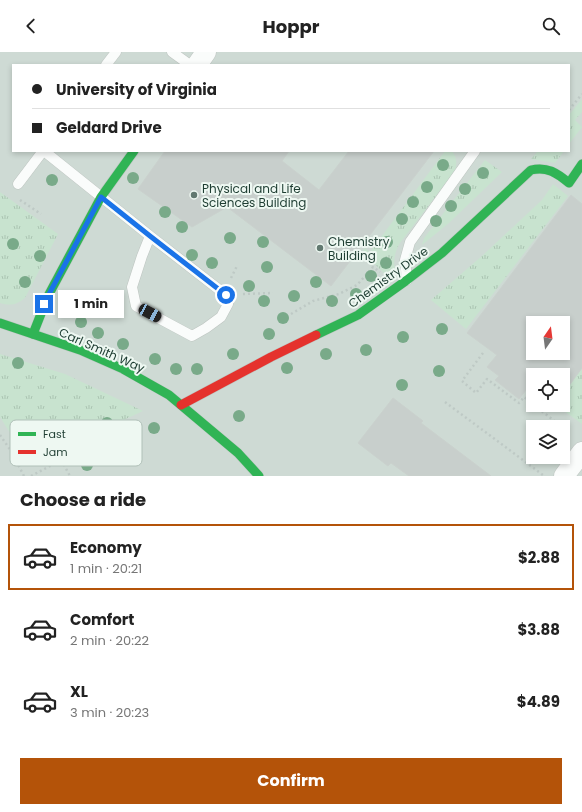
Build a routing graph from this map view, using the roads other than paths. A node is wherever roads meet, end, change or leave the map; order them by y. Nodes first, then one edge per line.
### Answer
1 (116, 52) edge
2 (172, 52) edge
3 (206, 52) edge
4 (107, 64) edge
5 (189, 64) edge
6 (198, 64) edge
7 (43, 152) edge
8 (45, 152) edge
9 (133, 152) edge
10 (474, 152) edge
11 (582, 164) edge
12 (18, 184) dead end
13 (101, 197) junction
14 (150, 236) junction
15 (407, 280) junction
16 (0, 323) edge
17 (33, 334) junction
18 (182, 405) junction
19 (582, 452) edge
20 (259, 476) edge
21 (564, 476) edge

1 - 4 lane
2 - 5 lane
3 - 6 street
7 - 12 lane
8 - 13 lane
9 - 13 street
10 - 15 lane
11 - 15 street, Chemistry Drive
13 - 14 lane
13 - 17 street
14 - 14 lane
15 - 18 street, Chemistry Drive
16 - 17 street, Carl Smith Way
17 - 18 street, Carl Smith Way
18 - 20 street, Carl Smith Way
19 - 21 street

